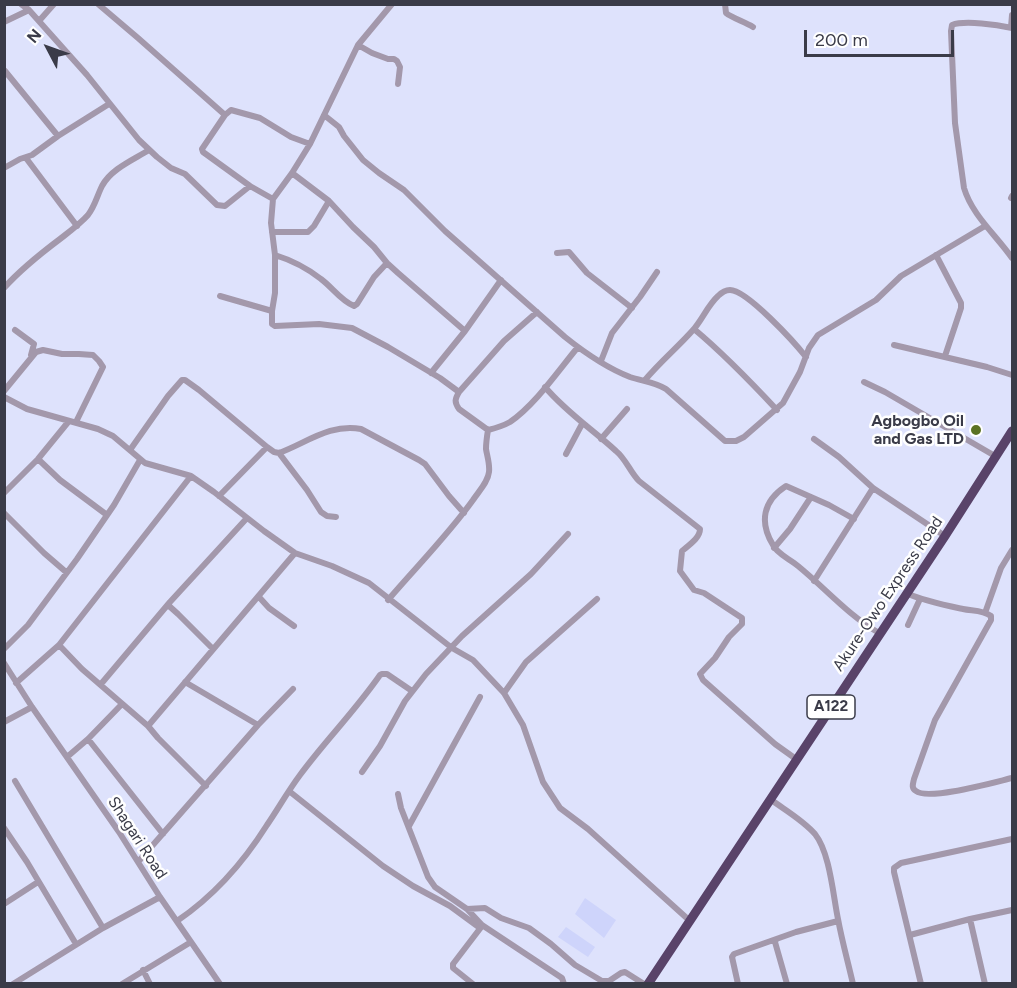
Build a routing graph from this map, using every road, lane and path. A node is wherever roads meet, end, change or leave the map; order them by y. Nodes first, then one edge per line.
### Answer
1 (21, 4) edge
2 (54, 4) edge
3 (98, 4) edge
4 (392, 4) edge
5 (725, 4) edge
6 (30, 10) junction
7 (1012, 15) edge
8 (39, 21) junction
9 (4, 22) edge
10 (753, 27) dead end
11 (1012, 27) edge
12 (358, 45) junction
13 (5, 71) edge
14 (398, 84) dead end
15 (109, 104) junction
16 (225, 115) junction
17 (324, 115) junction
18 (58, 136) junction
19 (310, 144) junction
20 (149, 150) junction
21 (26, 158) junction
22 (4, 168) edge
23 (292, 173) junction
24 (250, 186) junction
25 (273, 199) junction
26 (329, 201) junction
27 (77, 226) junction
28 (985, 226) junction
29 (272, 232) junction
30 (557, 253) dead end
31 (274, 255) junction
32 (936, 255) junction
33 (1012, 258) edge
34 (387, 263) junction
35 (657, 272) dead end
36 (501, 280) junction
37 (4, 288) edge
38 (220, 296) dead end
39 (632, 308) junction
40 (272, 311) junction
41 (537, 312) junction
42 (694, 329) junction
43 (15, 330) dead end
44 (465, 331) junction
45 (894, 345) dead end
46 (578, 347) junction
47 (945, 356) junction
48 (806, 357) junction
49 (30, 359) junction
50 (601, 361) junction
51 (430, 373) junction
52 (1012, 375) edge
53 (645, 380) junction
54 (864, 382) dead end
55 (545, 387) junction
56 (4, 391) edge
57 (459, 392) junction
58 (4, 397) edge
59 (627, 409) dead end
60 (777, 410) junction
61 (73, 422) junction
62 (582, 424) junction
63 (488, 430) junction
64 (1012, 431) edge
65 (602, 439) junction
66 (814, 439) dead end
67 (267, 447) junction
68 (130, 450) junction
69 (279, 453) junction
70 (566, 454) dead end
71 (995, 456) junction
72 (38, 459) junction
73 (140, 460) junction
74 (191, 476) junction
75 (873, 488) junction
76 (4, 494) edge
77 (219, 496) junction
78 (812, 497) junction
79 (4, 513) edge
80 (464, 513) junction
81 (106, 515) junction
82 (336, 517) dead end
83 (247, 518) junction
84 (854, 519) junction
85 (568, 534) dead end
86 (945, 536) junction
87 (774, 548) junction
88 (1012, 550) edge
89 (295, 553) junction
90 (66, 572) junction
91 (814, 581) junction
92 (906, 593) junction
93 (259, 597) junction
94 (597, 599) dead end
95 (920, 599) junction
96 (388, 600) junction
97 (168, 605) junction
98 (985, 613) junction
99 (908, 625) dead end
100 (294, 626) dead end
101 (879, 633) junction
102 (59, 645) junction
103 (452, 648) junction
104 (4, 649) edge
105 (213, 649) junction
106 (4, 663) edge
107 (185, 682) junction
108 (16, 683) junction
109 (101, 684) junction
110 (293, 689) dead end
111 (412, 691) junction
112 (504, 693) junction
113 (480, 697) dead end
114 (122, 704) junction
115 (32, 707) junction
116 (4, 722) edge
117 (258, 725) junction
118 (148, 726) junction
119 (88, 739) junction
120 (67, 757) junction
121 (796, 759) junction
122 (362, 772) dead end
123 (1012, 780) edge
124 (15, 782) dead end
125 (206, 786) junction
126 (289, 791) junction
127 (398, 794) dead end
128 (770, 799) junction
129 (409, 826) junction
130 (4, 828) edge
131 (163, 834) junction
132 (1012, 839) edge
133 (138, 862) junction
134 (38, 882) junction
135 (160, 897) junction
136 (4, 904) edge
137 (467, 909) junction
138 (1012, 910) edge
139 (970, 919) junction
140 (177, 921) junction
141 (690, 921) junction
142 (838, 921) junction
143 (481, 927) junction
144 (103, 928) junction
145 (910, 935) junction
146 (776, 940) junction
147 (191, 942) junction
148 (76, 944) junction
149 (143, 970) junction
150 (13, 984) edge
151 (122, 984) edge
152 (150, 984) edge
153 (220, 984) edge
154 (473, 984) edge
155 (564, 984) edge
156 (646, 984) edge
157 (738, 984) edge
158 (787, 984) edge
159 (853, 984) edge
160 (921, 984) edge
161 (985, 984) edge

1 - 6 street
2 - 8 street
3 - 16 street
4 - 12 street
5 - 10 street
6 - 8 street
6 - 9 street
7 - 11 street
8 - 15 street
11 - 28 street
12 - 14 street
12 - 17 street
13 - 18 street
15 - 18 street
15 - 20 street
16 - 19 street
16 - 24 street
17 - 19 street
17 - 36 street
18 - 21 street
19 - 23 street
20 - 24 street
20 - 27 street
21 - 22 street
21 - 27 street
23 - 25 street
23 - 26 street
24 - 25 street
25 - 29 street
26 - 29 street
26 - 34 street
27 - 37 street
28 - 32 street
28 - 33 street
29 - 31 street
30 - 39 street
31 - 34 street
31 - 40 street
32 - 47 street
32 - 48 street
34 - 44 street
35 - 39 street
36 - 41 street
36 - 44 street
38 - 40 street
39 - 50 street
40 - 51 street
41 - 46 street
41 - 57 street
42 - 48 street
42 - 53 street
42 - 60 street
43 - 49 street
44 - 51 street
45 - 47 street
46 - 50 street
46 - 55 street
47 - 52 street
48 - 60 street
49 - 56 street
49 - 61 street
50 - 53 street
51 - 57 street
53 - 60 street
54 - 71 street
55 - 62 street
55 - 63 street
57 - 63 street
58 - 61 street
59 - 65 street
61 - 68 street
61 - 72 street
62 - 65 street
62 - 70 street
63 - 80 street
64 - 71 highway, Akure-Owo Express Road / A122
65 - 121 street
66 - 75 street
67 - 68 street
67 - 69 street
67 - 77 street
68 - 73 street
69 - 80 street
69 - 82 street
71 - 86 highway, Akure-Owo Express Road / A122
72 - 76 street
72 - 81 street
73 - 74 street
73 - 81 street
74 - 77 street
74 - 102 street
75 - 84 street
75 - 86 street
77 - 83 street
78 - 84 street
78 - 87 street
78 - 87 street
79 - 90 street
80 - 96 street
81 - 90 street
83 - 89 street
83 - 97 street
84 - 91 street
85 - 103 street
86 - 92 highway, Akure-Owo Express Road / A122
87 - 91 street
88 - 98 street
89 - 93 street
89 - 96 street
90 - 104 street
91 - 101 street
92 - 95 street
92 - 101 highway, Akure-Owo Express Road / A122
93 - 100 street
93 - 105 street
94 - 112 street
95 - 98 street
95 - 99 street
96 - 103 street
97 - 105 street
97 - 109 street
98 - 123 street
101 - 121 highway, Akure-Owo Express Road / A122
102 - 108 street
102 - 109 street
103 - 111 street
103 - 112 street
105 - 107 street
106 - 108 street, Shagari Road
107 - 117 street
107 - 118 street
108 - 115 street, Shagari Road
109 - 114 street
110 - 117 street
111 - 122 street
111 - 126 street
112 - 141 street
113 - 129 street
114 - 118 street
114 - 119 street
115 - 116 street
115 - 120 street, Shagari Road
117 - 125 street
118 - 125 street
119 - 120 street
119 - 131 street
120 - 133 street, Shagari Road
121 - 128 highway, Akure-Owo Express Road / A122
124 - 144 street
125 - 131 street
126 - 140 street
126 - 143 street
127 - 129 street
128 - 141 highway, Akure-Owo Express Road / A122
128 - 142 street
129 - 137 street
130 - 134 street
131 - 133 street
132 - 145 street
133 - 135 street, Shagari Road
134 - 136 street
134 - 148 street
135 - 140 street, Shagari Road
135 - 144 street
137 - 143 street
137 - 156 street
138 - 139 street
139 - 145 street
139 - 161 street
140 - 147 street, Shagari Road
141 - 156 highway, Akure-Owo Express Road / A122
142 - 146 street
142 - 159 street
143 - 154 street
143 - 155 street
144 - 148 street
145 - 160 street
146 - 157 street
146 - 158 street
147 - 149 street
147 - 153 street, Shagari Road
148 - 150 street
149 - 151 street
149 - 152 street

